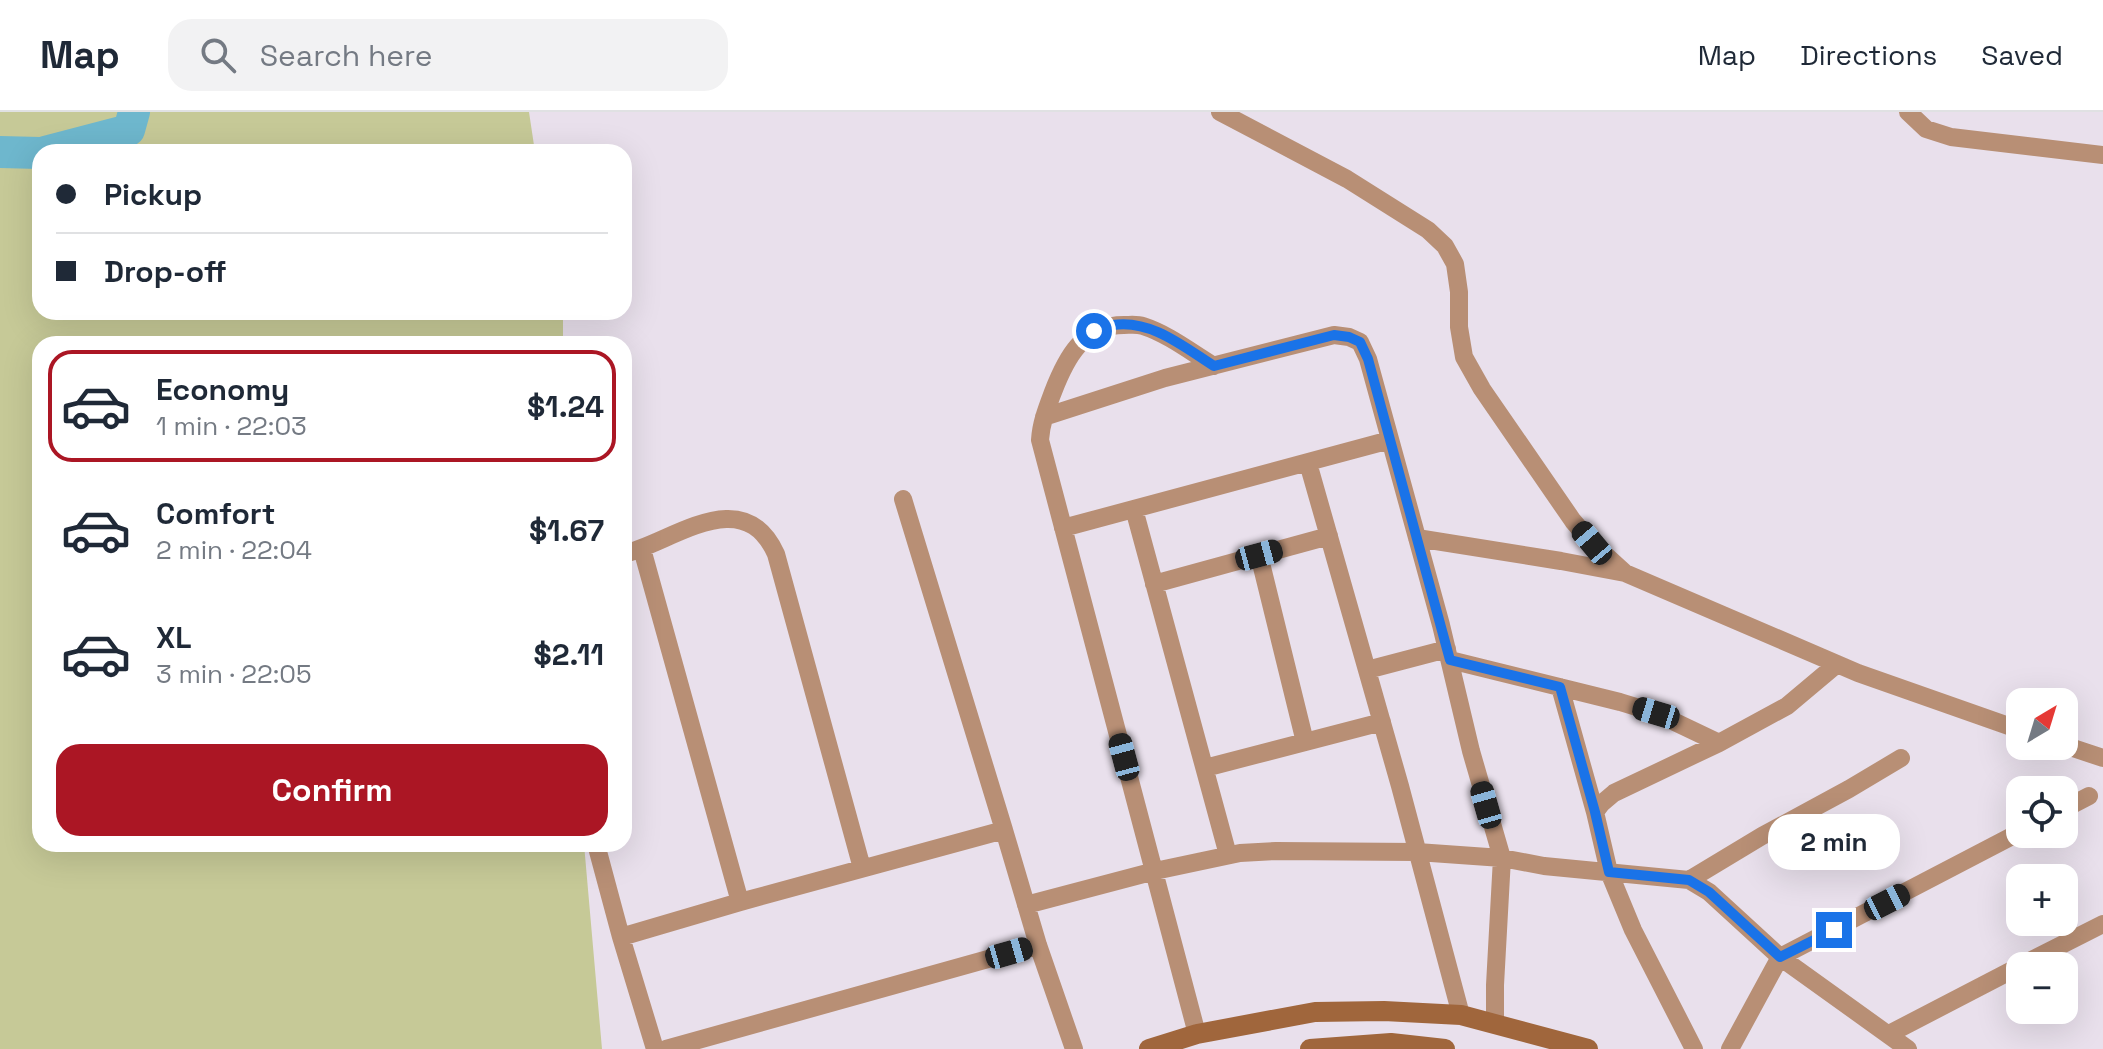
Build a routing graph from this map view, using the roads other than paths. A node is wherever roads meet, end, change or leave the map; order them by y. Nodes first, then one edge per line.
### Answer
1 (1220, 112) edge
2 (1908, 112) edge
3 (2103, 155) edge
4 (1214, 366) junction
5 (1044, 417) junction
6 (1390, 440) junction
7 (1308, 463) junction
8 (903, 499) dead end
9 (1134, 509) junction
10 (1063, 528) junction
11 (1329, 536) junction
12 (1417, 538) junction
13 (633, 552) edge
14 (1259, 555) junction
15 (1625, 573) junction
16 (1154, 584) junction
17 (1448, 654) junction
18 (1837, 664) junction
19 (1367, 670) junction
20 (1560, 687) junction
21 (1382, 722) junction
22 (2006, 725) edge
23 (1305, 742) junction
24 (1719, 743) junction
25 (2078, 750) edge
26 (1901, 758) dead end
27 (2103, 758) edge
28 (1205, 768) junction
29 (2089, 796) dead end
30 (2078, 802) edge
31 (1595, 812) junction
32 (1004, 830) junction
33 (2006, 839) edge
34 (598, 852) edge
35 (1417, 852) junction
36 (1228, 855) junction
37 (1502, 858) junction
38 (862, 868) junction
39 (1155, 871) junction
40 (1609, 872) junction
41 (1689, 880) junction
42 (740, 902) junction
43 (1026, 905) junction
44 (2103, 924) edge
45 (621, 937) junction
46 (1038, 945) junction
47 (2048, 952) edge
48 (1780, 957) junction
49 (2006, 973) edge
50 (1461, 1015) junction
51 (1495, 1024) junction
52 (1197, 1034) junction
53 (1889, 1034) junction
54 (1391, 1046) edge
55 (655, 1049) edge
56 (666, 1049) edge
57 (1074, 1049) edge
58 (1149, 1049) edge
59 (1310, 1049) edge
60 (1445, 1049) edge
61 (1588, 1049) edge
62 (1694, 1049) edge
63 (1730, 1049) edge
64 (1908, 1049) edge

1 - 15 street
2 - 3 street
4 - 5 street
4 - 5 street
4 - 6 street
5 - 10 street
6 - 7 street
6 - 12 street
7 - 9 street
7 - 11 street
8 - 32 street
9 - 10 street
9 - 16 street
10 - 39 street
11 - 14 street
11 - 19 street
12 - 15 street
12 - 17 street
13 - 38 street
13 - 42 street
14 - 16 street
14 - 23 street
15 - 18 street
16 - 28 street
17 - 19 street
17 - 20 street
17 - 37 street
18 - 22 street
18 - 24 street
19 - 21 street
20 - 24 street
20 - 31 street
21 - 23 street
21 - 35 street
23 - 28 street
24 - 31 street
25 - 27 street
26 - 41 street
28 - 36 street
29 - 30 street
31 - 40 street
32 - 38 street
32 - 43 street
33 - 48 street
34 - 45 street
35 - 36 street
35 - 37 street
35 - 50 street
36 - 39 street
37 - 40 street
37 - 51 street
38 - 42 street
39 - 43 street
39 - 52 street
40 - 41 street
40 - 62 street
41 - 48 street
42 - 45 street
43 - 46 street
44 - 47 street
45 - 55 street
46 - 56 street
46 - 57 street
48 - 53 street
48 - 63 street
49 - 53 street
50 - 51 main road
50 - 52 main road
51 - 61 main road
52 - 58 main road
53 - 64 street
54 - 59 main road
54 - 60 main road

